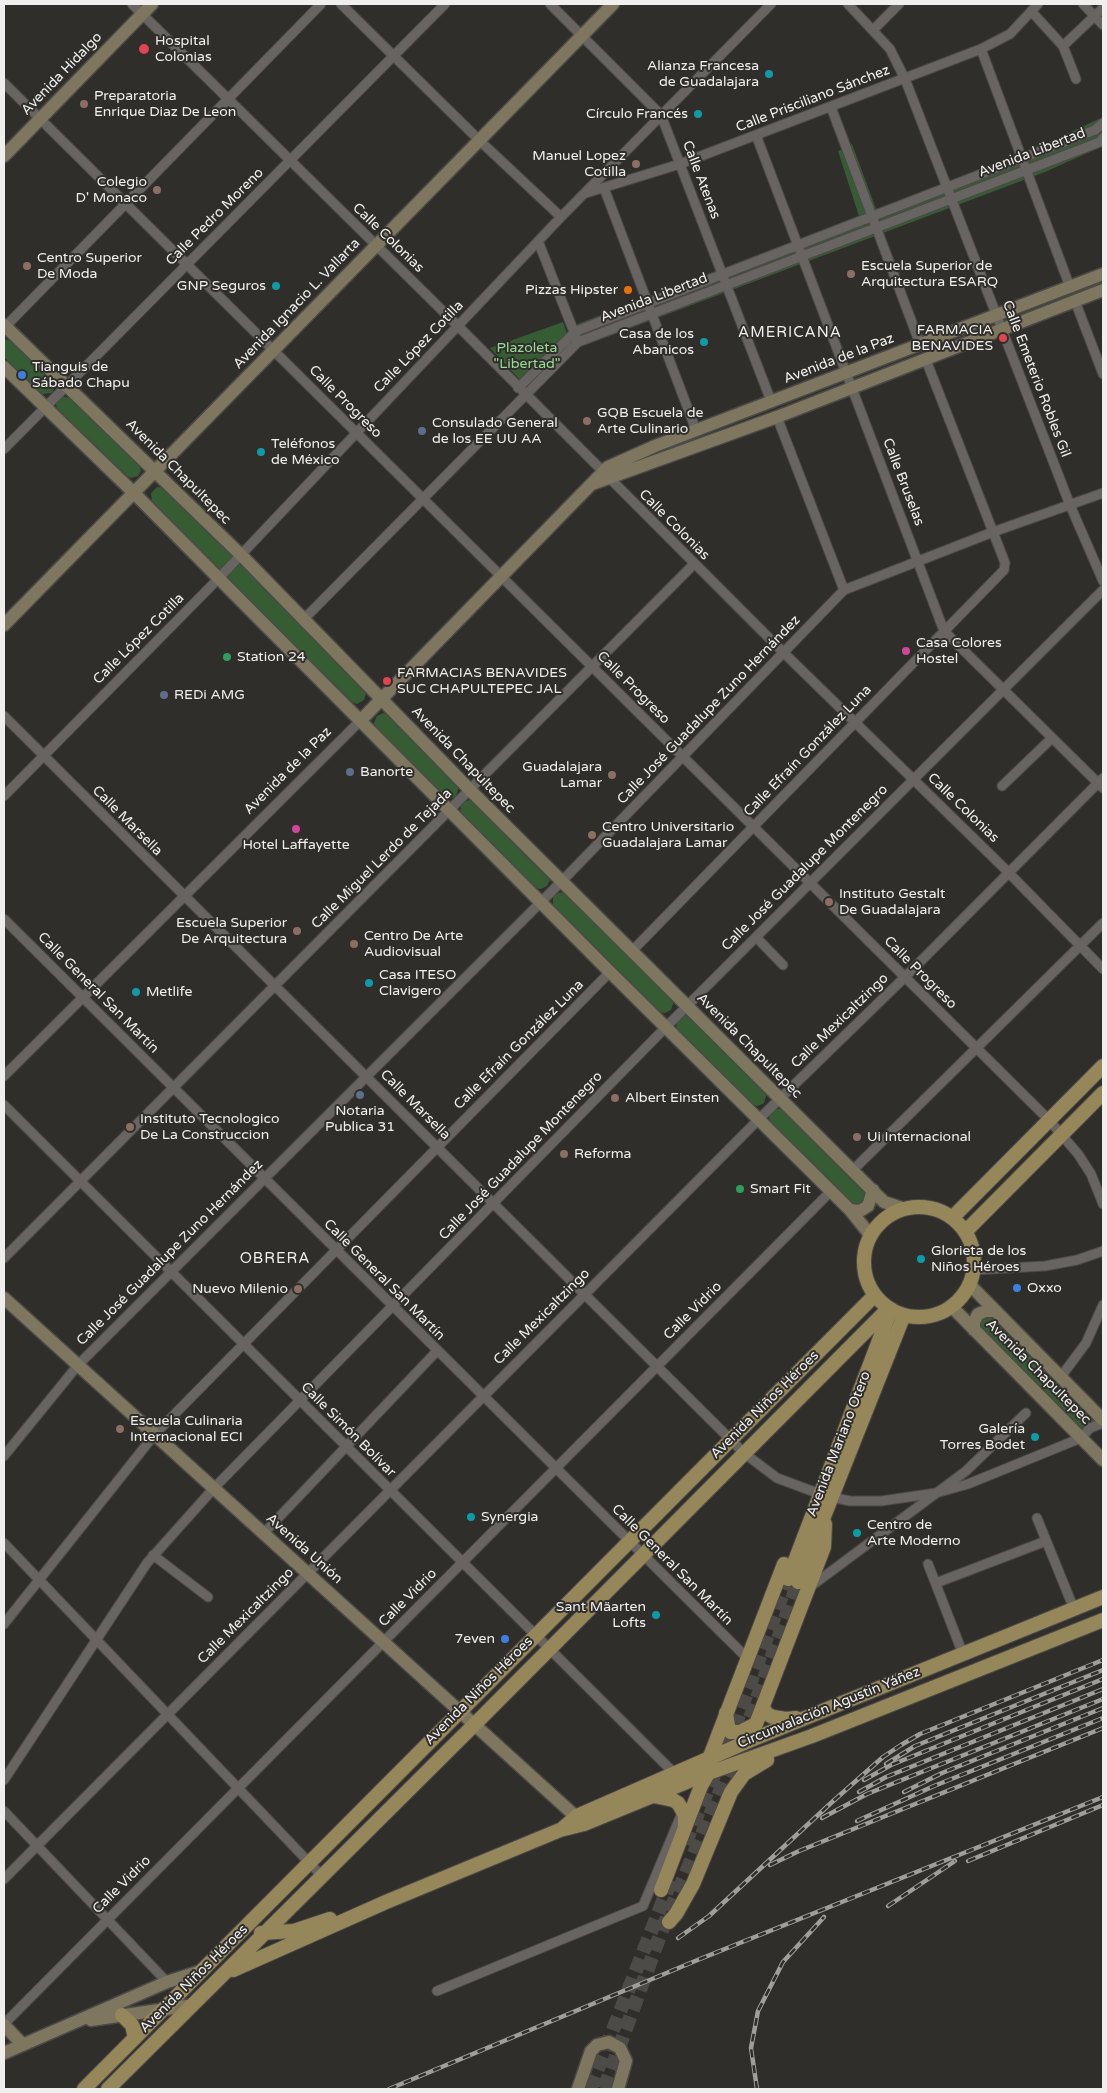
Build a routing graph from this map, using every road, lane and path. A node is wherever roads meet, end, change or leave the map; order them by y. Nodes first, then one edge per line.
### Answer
1 (132, 4) edge
2 (152, 4) edge
3 (322, 4) edge
4 (341, 4) edge
5 (445, 4) edge
6 (550, 4) edge
7 (612, 4) edge
8 (771, 4) edge
9 (848, 4) edge
10 (899, 4) edge
11 (1038, 4) edge
12 (1083, 4) edge
13 (1103, 8) edge
14 (1031, 11) junction
15 (142, 14) junction
16 (1095, 16) junction
17 (1103, 25) edge
18 (873, 30) junction
19 (581, 36) junction
20 (1063, 46) junction
21 (981, 49) junction
22 (394, 56) junction
23 (905, 79) junction
24 (1076, 79) dead end
25 (4, 83) edge
26 (228, 99) junction
27 (831, 107) junction
28 (661, 115) junction
29 (39, 119) junction
30 (1103, 123) edge
31 (1096, 130) junction
32 (756, 136) junction
33 (479, 140) junction
34 (1102, 143) edge
35 (4, 156) edge
36 (1021, 159) junction
37 (290, 161) junction
38 (680, 164) junction
39 (1025, 170) junction
40 (947, 187) junction
41 (604, 188) junction
42 (583, 194) junction
43 (951, 199) junction
44 (125, 204) junction
45 (871, 216) junction
46 (561, 218) junction
47 (876, 228) junction
48 (538, 241) junction
49 (376, 245) junction
50 (798, 245) junction
51 (802, 256) junction
52 (186, 265) junction
53 (722, 274) junction
54 (1103, 274) edge
55 (726, 285) junction
56 (1070, 287) junction
57 (1103, 290) edge
58 (1075, 301) junction
59 (648, 302) junction
60 (652, 314) junction
61 (996, 315) junction
62 (4, 327) edge
63 (458, 327) junction
64 (1002, 330) junction
65 (574, 333) junction
66 (578, 342) junction
67 (920, 344) junction
68 (273, 350) junction
69 (926, 360) junction
70 (4, 368) edge
71 (846, 372) junction
72 (1103, 374) edge
73 (67, 385) junction
74 (518, 388) junction
75 (853, 388) junction
76 (525, 395) junction
77 (771, 401) junction
78 (46, 407) junction
79 (777, 417) junction
80 (696, 430) junction
81 (356, 432) junction
82 (4, 449) edge
83 (155, 470) junction
84 (605, 475) junction
85 (133, 492) junction
86 (1103, 493) edge
87 (422, 498) junction
88 (1070, 505) junction
89 (993, 532) junction
90 (240, 555) junction
91 (919, 561) junction
92 (694, 564) junction
93 (502, 577) junction
94 (218, 578) junction
95 (1103, 581) edge
96 (844, 590) junction
97 (1103, 590) edge
98 (304, 619) junction
99 (4, 625) edge
100 (944, 631) junction
101 (784, 653) junction
102 (592, 667) junction
103 (1003, 689) junction
104 (382, 698) junction
105 (4, 716) edge
106 (361, 720) junction
107 (855, 722) junction
108 (1052, 738) junction
109 (43, 756) junction
110 (683, 757) junction
111 (913, 779) junction
112 (1102, 783) edge
113 (1002, 786) dead end
114 (470, 790) junction
115 (4, 796) edge
116 (450, 810) junction
117 (753, 827) junction
118 (1010, 873) junction
119 (562, 882) junction
120 (810, 883) junction
121 (184, 896) junction
122 (541, 901) junction
123 (4, 919) edge
124 (1103, 922) edge
125 (756, 937) junction
126 (1080, 945) junction
127 (632, 951) junction
128 (783, 965) dead end
129 (1103, 969) edge
130 (610, 972) junction
131 (905, 977) junction
132 (275, 986) junction
133 (83, 997) junction
134 (688, 1006) junction
135 (666, 1027) junction
136 (976, 1048) junction
137 (1103, 1066) edge
138 (4, 1076) edge
139 (366, 1076) junction
140 (173, 1088) junction
141 (1103, 1093) edge
142 (780, 1098) junction
143 (4, 1105) edge
144 (759, 1119) junction
145 (1048, 1119) junction
146 (1062, 1134) junction
147 (438, 1148) junction
148 (852, 1170) junction
149 (264, 1179) junction
150 (80, 1182) junction
151 (873, 1190) junction
152 (831, 1191) junction
153 (494, 1203) junction
154 (1103, 1204) edge
155 (850, 1210) junction
156 (904, 1210) junction
157 (952, 1218) junction
158 (965, 1232) junction
159 (871, 1236) junction
160 (336, 1251) junction
161 (1103, 1251) edge
162 (4, 1258) edge
163 (973, 1270) junction
164 (170, 1272) junction
165 (970, 1285) junction
166 (584, 1294) junction
167 (875, 1295) junction
168 (4, 1298) edge
169 (1103, 1305) edge
170 (392, 1306) junction
171 (951, 1306) junction
172 (895, 1311) junction
173 (993, 1311) junction
174 (974, 1330) junction
175 (243, 1345) junction
176 (437, 1351) junction
177 (78, 1365) junction
178 (657, 1366) junction
179 (1060, 1378) junction
180 (483, 1397) junction
181 (300, 1401) junction
182 (1026, 1413) dead end
183 (1103, 1422) edge
184 (155, 1434) junction
185 (1081, 1438) junction
186 (730, 1440) junction
187 (346, 1447) junction
188 (744, 1453) junction
189 (4, 1456) edge
190 (1103, 1460) edge
191 (556, 1469) junction
192 (214, 1488) junction
193 (390, 1491) junction
194 (936, 1493) junction
195 (826, 1496) junction
196 (819, 1512) junction
197 (1037, 1518) dead end
198 (264, 1533) junction
199 (629, 1541) junction
200 (1046, 1541) junction
201 (4, 1543) edge
202 (154, 1555) junction
203 (643, 1555) junction
204 (462, 1563) junction
205 (928, 1564) dead end
206 (308, 1573) junction
207 (38, 1579) junction
208 (798, 1583) junction
209 (936, 1583) junction
210 (208, 1597) dead end
211 (1103, 1597) edge
212 (1074, 1609) junction
213 (1103, 1620) edge
214 (4, 1624) edge
215 (535, 1635) junction
216 (96, 1639) junction
217 (1001, 1639) junction
218 (384, 1642) junction
219 (550, 1650) junction
220 (963, 1654) junction
221 (747, 1658) junction
222 (1008, 1658) junction
223 (763, 1708) junction
224 (460, 1710) junction
225 (822, 1711) junction
226 (726, 1713) junction
227 (168, 1714) junction
228 (476, 1724) junction
229 (766, 1734) junction
230 (812, 1736) junction
231 (709, 1759) junction
232 (674, 1773) junction
233 (706, 1774) junction
234 (4, 1780) edge
235 (238, 1788) junction
236 (653, 1796) junction
237 (683, 1810) junction
238 (4, 1811) edge
239 (580, 1820) junction
240 (685, 1832) junction
241 (37, 1846) junction
242 (309, 1862) junction
243 (322, 1876) junction
244 (4, 1879) edge
245 (661, 1890) tunnel mouth
246 (386, 1902) junction
247 (107, 1920) junction
248 (669, 1922) dead end
249 (241, 1931) junction
250 (265, 1933) junction
251 (201, 1971) junction
252 (225, 1973) junction
253 (167, 1982) junction
254 (437, 1991) dead end
255 (193, 2006) junction
256 (163, 2008) junction
257 (122, 2015) junction
258 (76, 2023) junction
259 (4, 2025) edge
260 (135, 2038) junction
261 (24, 2045) junction
262 (4, 2053) edge
263 (85, 2088) edge
264 (108, 2089) edge
265 (578, 2089) edge
266 (618, 2089) edge

1 - 15 street, Calle Colonias
2 - 15 street, Avenida Hidalgo
3 - 26 street
4 - 22 street
5 - 22 street, Calle Pedro Moreno
6 - 19 street, Calle Atenas
7 - 19 street, Avenida Ignacio L. Vallarta
8 - 28 street, Calle López Cotilla
9 - 18 street, Calle Emeterio Robles Gil
10 - 18 street
11 - 14 street, Calle Prisciliano Sánchez
12 - 16 street
13 - 16 street
14 - 20 street
14 - 21 street, Calle Prisciliano Sánchez
15 - 26 street, Calle Colonias
15 - 29 street, Avenida Hidalgo
16 - 17 street
16 - 20 street
18 - 23 street, Calle Emeterio Robles Gil
19 - 28 street, Calle Atenas
19 - 33 street, Avenida Ignacio L. Vallarta
20 - 24 street
21 - 23 street, Calle Prisciliano Sánchez
21 - 36 street
22 - 33 street
22 - 37 street, Calle Pedro Moreno
23 - 27 street, Calle Prisciliano Sánchez
23 - 40 street, Calle Emeterio Robles Gil
25 - 29 street, Calle Progreso
26 - 37 street, Calle Colonias
26 - 44 street
27 - 32 street, Calle Prisciliano Sánchez
27 - 45 street
28 - 38 street, Calle Atenas
28 - 42 street, Calle López Cotilla
29 - 35 street, Avenida Hidalgo
29 - 44 street, Calle Progreso
30 - 31 street, Avenida Libertad
31 - 34 street
31 - 36 street, Avenida Libertad
32 - 38 street, Calle Prisciliano Sánchez
32 - 50 street, Calle Bruselas
33 - 46 street
33 - 49 street, Avenida Ignacio L. Vallarta
34 - 39 street, Avenida Libertad
36 - 39 street
36 - 40 street, Avenida Libertad
37 - 49 street, Calle Colonias
37 - 52 street, Calle Pedro Moreno
38 - 41 street, Calle Prisciliano Sánchez
38 - 53 street, Calle Atenas
39 - 43 street, Avenida Libertad
39 - 56 street
40 - 43 street, Calle Emeterio Robles Gil
40 - 45 street, Avenida Libertad
41 - 42 street, Calle Prisciliano Sánchez
41 - 59 street
42 - 46 street, Calle López Cotilla
43 - 47 street, Avenida Libertad
43 - 61 street, Calle Emeterio Robles Gil
44 - 52 street, Calle Progreso
44 - 62 street
45 - 47 street
45 - 50 street, Avenida Libertad
46 - 48 street, Calle López Cotilla
47 - 51 street, Avenida Libertad
47 - 67 street
48 - 63 street, Calle López Cotilla
48 - 65 street
49 - 63 street, Calle Colonias
49 - 68 street, Avenida Ignacio L. Vallarta
50 - 51 street, Calle Bruselas
50 - 53 street, Avenida Libertad
51 - 55 street, Avenida Libertad
51 - 71 street, Calle Bruselas
52 - 68 street, Calle Progreso
52 - 73 street, Calle Pedro Moreno
53 - 55 street, Calle Atenas
53 - 59 street, Avenida Libertad
54 - 56 street, Avenida de la Paz
55 - 60 street, Avenida Libertad
55 - 77 street, Calle Atenas
56 - 61 street, Avenida de la Paz
57 - 58 street, Avenida de la Paz
58 - 64 street, Avenida de la Paz
58 - 72 street
59 - 60 street
59 - 65 street, Avenida Libertad
60 - 66 street, Avenida Libertad
60 - 80 street
61 - 64 street, Calle Emeterio Robles Gil
61 - 67 street, Avenida de la Paz
62 - 73 street, Avenida Chapultepec
63 - 74 street, Calle Colonias
63 - 81 street, Calle López Cotilla
64 - 69 street, Avenida de la Paz
64 - 88 street, Calle Emeterio Robles Gil
65 - 66 street
65 - 74 street
66 - 76 street, Avenida Libertad
67 - 71 street, Avenida de la Paz
68 - 81 street, Calle Progreso
68 - 83 street, Avenida Ignacio L. Vallarta
69 - 75 street, Avenida de la Paz
69 - 89 street
70 - 78 street
71 - 75 street, Calle Bruselas
71 - 77 street, Avenida de la Paz
73 - 78 street, Calle Pedro Moreno
73 - 83 street, Avenida Chapultepec
74 - 76 street, Calle Colonias
75 - 79 street, Avenida de la Paz
75 - 91 street, Calle Bruselas
76 - 84 street, Calle Colonias
76 - 87 street, Avenida Libertad
77 - 80 street, Avenida de la Paz
78 - 82 street, Calle Pedro Moreno
78 - 85 street
79 - 84 street, Avenida de la Paz
79 - 96 street
80 - 84 street, Avenida de la Paz
81 - 87 street, Calle Progreso
81 - 90 street, Calle López Cotilla
83 - 85 street, Avenida Ignacio L. Vallarta
83 - 90 street, Avenida Chapultepec
84 - 92 street, Calle Colonias
84 - 93 street, Avenida de la Paz
85 - 94 street
85 - 99 street, Avenida Ignacio L. Vallarta
86 - 88 street, Calle José Guadalupe Zuno Hernández
87 - 93 street, Calle Progreso
87 - 98 street, Avenida Libertad
88 - 89 street, Calle José Guadalupe Zuno Hernández
88 - 95 street, Calle Emeterio Robles Gil
89 - 91 street, Calle José Guadalupe Zuno Hernández
89 - 100 street, Calle Efraín González Luna
90 - 94 street, Calle López Cotilla
90 - 98 street, Avenida Chapultepec
91 - 96 street, Calle José Guadalupe Zuno Hernández
91 - 100 street, Calle Bruselas
92 - 101 street, Calle Colonias
92 - 102 street, Calle Miguel Lerdo de Tejada
93 - 102 street, Calle Progreso
93 - 104 street, Avenida de la Paz
94 - 106 street
94 - 109 street, Calle López Cotilla
96 - 101 street, Calle José Guadalupe Zuno Hernández
97 - 103 street, Calle José Guadalupe Montenegro
98 - 104 street, Avenida Chapultepec
100 - 103 street, Calle Bruselas
100 - 107 street, Calle Efraín González Luna
101 - 107 street, Calle Colonias
101 - 110 street, Calle José Guadalupe Zuno Hernández
102 - 110 street, Calle Progreso
102 - 114 street, Calle Miguel Lerdo de Tejada
103 - 108 street, Calle Bruselas
103 - 111 street, Calle José Guadalupe Montenegro
104 - 106 street, Avenida de la Paz
104 - 114 street, Avenida Chapultepec
105 - 109 street, Calle Marsella
106 - 116 street
106 - 121 street, Avenida de la Paz
107 - 111 street, Calle Colonias
107 - 117 street, Calle Efraín González Luna
108 - 112 street, Calle Bruselas
108 - 113 street
109 - 115 street, Calle López Cotilla
109 - 121 street, Calle Marsella
110 - 117 street, Calle Progreso
110 - 119 street, Calle José Guadalupe Zuno Hernández
111 - 118 street, Calle Colonias
111 - 120 street, Calle José Guadalupe Montenegro
112 - 118 street, Calle Mexicaltzingo
114 - 116 street, Calle Miguel Lerdo de Tejada
114 - 119 street, Avenida Chapultepec
116 - 122 street
116 - 132 street, Calle Miguel Lerdo de Tejada
117 - 120 street, Calle Progreso
117 - 127 street, Calle Efraín González Luna
118 - 126 street, Calle Colonias
118 - 131 street, Calle Mexicaltzingo
119 - 122 street, Calle José Guadalupe Zuno Hernández
119 - 127 street, Avenida Chapultepec
120 - 125 street, Calle José Guadalupe Montenegro
120 - 131 street, Calle Progreso
121 - 132 street, Calle Marsella
121 - 133 street, Avenida de la Paz
122 - 130 street
122 - 139 street, Calle José Guadalupe Zuno Hernández
123 - 133 street, Calle General San Martín
124 - 126 street
125 - 128 street
125 - 134 street, Calle José Guadalupe Montenegro
126 - 129 street, Calle Colonias
126 - 136 street
127 - 134 street, Avenida Chapultepec
130 - 135 street
130 - 147 street, Calle Efraín González Luna
131 - 136 street, Calle Progreso
131 - 142 street, Calle Mexicaltzingo
132 - 139 street, Calle Marsella
132 - 140 street, Calle Miguel Lerdo de Tejada
133 - 138 street, Avenida de la Paz
133 - 140 street, Calle General San Martín
134 - 135 street, Calle José Guadalupe Montenegro
134 - 142 street, Avenida Chapultepec
135 - 144 street
135 - 153 street, Calle José Guadalupe Montenegro
136 - 145 street, Calle Progreso
136 - 148 street
137 - 145 main road
139 - 147 street, Calle Marsella
139 - 149 street, Calle José Guadalupe Zuno Hernández
140 - 149 street, Calle General San Martín
140 - 150 street, Calle Miguel Lerdo de Tejada
141 - 146 main road
142 - 144 street, Calle Mexicaltzingo
142 - 148 street, Avenida Chapultepec
143 - 150 street, Calle Simón Bolívar
144 - 152 street
144 - 166 street, Calle Mexicaltzingo
145 - 146 street, Calle Progreso
145 - 157 main road
146 - 154 street, Calle Progreso
146 - 158 main road
147 - 153 street, Calle Marsella
147 - 160 street, Calle Efraín González Luna
148 - 151 street, Avenida Chapultepec
149 - 160 street, Calle General San Martín
149 - 164 street, Calle José Guadalupe Zuno Hernández
150 - 162 street, Calle Miguel Lerdo de Tejada
150 - 164 street, Calle Simón Bolívar
151 - 155 street
151 - 156 street, Avenida Chapultepec
152 - 155 street
152 - 178 street, Calle Vidrio
153 - 166 street, Calle Marsella
153 - 170 street, Calle José Guadalupe Montenegro
155 - 159 street
156 - 157 main road
156 - 159 main road
157 - 158 main road
158 - 163 main road
159 - 167 main road
160 - 170 street, Calle General San Martín
160 - 175 street, Calle Efraín González Luna
161 - 163 street
163 - 165 main road
164 - 175 street, Calle Simón Bolívar
164 - 177 street, Calle José Guadalupe Zuno Hernández
165 - 171 main road
165 - 173 street, Avenida Chapultepec
166 - 178 street, Calle Marsella
166 - 180 street, Calle Mexicaltzingo
167 - 172 main road
167 - 186 main road, Avenida Niños Héroes
168 - 177 street, Avenida Unión
169 - 179 street
170 - 176 street, Calle General San Martín
170 - 181 street, Calle José Guadalupe Montenegro
171 - 172 main road
171 - 174 street, Avenida Chapultepec
172 - 188 main road, Avenida Niños Héroes
172 - 195 main road, Avenida Mariano Otero
173 - 174 street
173 - 179 street, Avenida Chapultepec
174 - 185 street, Avenida Chapultepec
175 - 181 street, Calle Simón Bolívar
175 - 184 street, Calle Efraín González Luna
176 - 180 street, Calle General San Martín
176 - 187 street
177 - 184 street, Avenida Unión
177 - 189 street, Calle José Guadalupe Zuno Hernández
178 - 186 street, Calle Marsella
178 - 191 street, Calle Vidrio
179 - 183 street, Avenida Chapultepec
180 - 191 street, Calle General San Martín
180 - 193 street, Calle Mexicaltzingo
181 - 187 street, Calle Simón Bolívar
181 - 192 street, Calle José Guadalupe Montenegro
182 - 194 street, Calle Marsella
183 - 185 street
184 - 192 street, Avenida Unión
184 - 207 street, Calle Efraín González Luna
185 - 190 street, Avenida Chapultepec
185 - 194 street
186 - 188 street, Calle Marsella
186 - 199 main road, Avenida Niños Héroes
187 - 193 street, Calle Simón Bolívar
187 - 198 street
188 - 195 street, Calle Marsella
188 - 203 main road, Avenida Niños Héroes
191 - 199 street, Calle General San Martín
191 - 204 street, Calle Vidrio
192 - 198 street, Avenida Unión
192 - 202 street, Calle José Guadalupe Montenegro
193 - 204 street, Calle Simón Bolívar
193 - 206 street, Calle Mexicaltzingo
194 - 195 street, Calle Marsella
194 - 208 street
195 - 196 main road, Avenida Mariano Otero
196 - 208 main road, Avenida Mariano Otero
196 - 208 main road
196 - 221 main road
197 - 200 street
198 - 206 street, Avenida Unión
199 - 203 street, Calle General San Martín
199 - 215 main road, Avenida Niños Héroes
200 - 209 street
200 - 212 street
201 - 207 street
202 - 210 street
202 - 216 street, Calle José Guadalupe Montenegro
203 - 219 main road, Avenida Niños Héroes
203 - 221 street, Calle General San Martín
204 - 215 street, Calle Simón Bolívar
204 - 218 street, Calle Vidrio
205 - 209 street
206 - 218 street, Avenida Unión
206 - 227 street, Calle Mexicaltzingo
207 - 214 street, Calle Efraín González Luna
207 - 216 street
208 - 223 main road
209 - 220 street
211 - 212 main road, Circunvalación Agustín Yáñez
212 - 217 main road, Circunvalación Agustín Yáñez
213 - 222 main road, Circunvalación Agustín Yáñez
215 - 219 street, Calle Simón Bolívar
215 - 224 main road, Avenida Niños Héroes
216 - 227 street
216 - 234 street, Calle José Guadalupe Montenegro
217 - 220 main road, Circunvalación Agustín Yáñez
217 - 222 main road
218 - 224 street, Avenida Unión
218 - 235 street, Calle Vidrio
219 - 228 main road, Avenida Niños Héroes
219 - 232 street, Calle Simón Bolívar
220 - 225 main road, Circunvalación Agustín Yáñez
221 - 226 main road
222 - 230 main road, Circunvalación Agustín Yáñez
223 - 225 main road
223 - 226 main road
224 - 228 street, Avenida Unión
224 - 242 main road, Avenida Niños Héroes
225 - 229 main road, Circunvalación Agustín Yáñez
226 - 231 main road
227 - 235 street
227 - 241 street, Calle Mexicaltzingo
228 - 239 street, Avenida Unión
228 - 243 main road, Avenida Niños Héroes
229 - 231 main road, Circunvalación Agustín Yáñez
229 - 233 main road
230 - 233 main road, Circunvalación Agustín Yáñez
230 - 248 main road
231 - 232 main road, Circunvalación Agustín Yáñez
232 - 239 main road, Circunvalación Agustín Yáñez
233 - 236 main road, Circunvalación Agustín Yáñez
233 - 240 main road
235 - 242 street
235 - 247 street, Calle Vidrio
236 - 237 main road
236 - 239 main road, Circunvalación Agustín Yáñez
237 - 240 main road
237 - 254 street
238 - 241 street
239 - 246 main road, Circunvalación Agustín Yáñez
240 - 245 main road
241 - 244 street, Calle Mexicaltzingo
241 - 247 street
242 - 243 street
242 - 249 main road, Avenida Niños Héroes
243 - 250 main road, Avenida Niños Héroes
246 - 250 main road, Circunvalación Agustín Yáñez
246 - 252 main road, Circunvalación Agustín Yáñez
247 - 253 street
247 - 259 street, Calle Vidrio
249 - 250 main road, Circunvalación Agustín Yáñez
249 - 251 main road, Avenida Niños Héroes
250 - 252 main road, Avenida Niños Héroes
251 - 253 street
251 - 256 main road, Avenida Niños Héroes
252 - 255 main road, Avenida Niños Héroes
253 - 258 street
255 - 256 street
255 - 264 main road, Avenida Niños Héroes
256 - 257 street
256 - 260 main road, Avenida Niños Héroes
257 - 258 street
257 - 260 main road
258 - 261 street
259 - 261 street
260 - 263 main road, Avenida Niños Héroes
261 - 262 street
265 - 266 street

